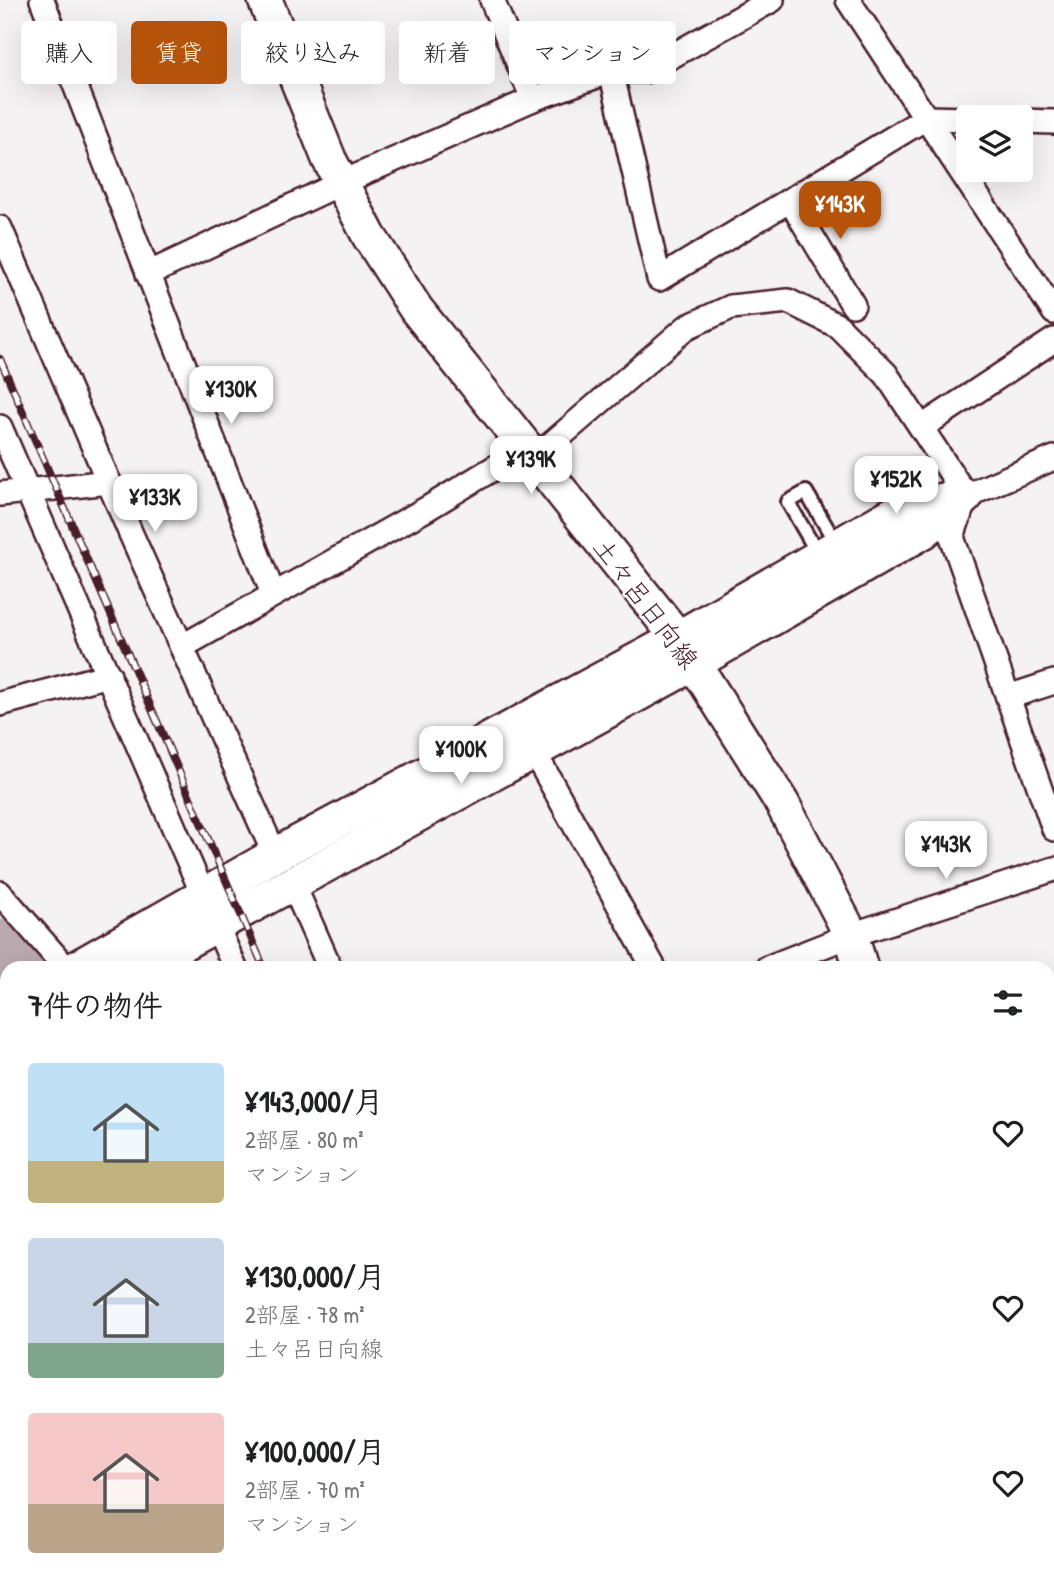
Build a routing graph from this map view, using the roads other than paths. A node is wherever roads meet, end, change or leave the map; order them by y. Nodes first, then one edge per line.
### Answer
1 (42, 0) edge
2 (265, 0) edge
3 (492, 0) edge
4 (772, 0) edge
5 (848, 0) edge
6 (676, 54) edge
7 (575, 84) edge
8 (614, 84) edge
9 (533, 99) junction
10 (926, 118) junction
11 (956, 119) edge
12 (1033, 121) edge
13 (1054, 122) edge
14 (341, 183) junction
15 (790, 200) junction
16 (0, 228) edge
17 (148, 274) junction
18 (853, 305) dead end
19 (1054, 312) edge
20 (1054, 340) edge
21 (0, 427) edge
22 (922, 427) junction
23 (531, 453) junction
24 (1054, 458) edge
25 (109, 482) junction
26 (28, 491) junction
27 (0, 494) edge
28 (966, 496) junction
29 (272, 594) junction
30 (183, 646) junction
31 (686, 651) junction
32 (109, 675) junction
33 (1054, 682) edge
34 (1008, 697) junction
35 (0, 704) edge
36 (526, 738) junction
37 (1054, 829) edge
38 (275, 855) junction
39 (1054, 869) edge
40 (293, 884) junction
41 (0, 893) edge
42 (210, 909) junction
43 (850, 935) junction
44 (60, 961) edge
45 (92, 961) edge
46 (147, 961) edge
47 (232, 961) edge
48 (327, 961) edge
49 (650, 961) edge
50 (785, 961) edge
51 (859, 961) edge

1 - 17 street
2 - 14 street, 土々呂日向線
3 - 9 street
4 - 6 street
5 - 10 street
7 - 9 street
8 - 15 street
9 - 14 street
10 - 11 street
10 - 15 street
10 - 19 street
12 - 13 street
14 - 17 street
14 - 23 street, 土々呂日向線
15 - 18 street
16 - 25 street
17 - 29 street
20 - 22 street
21 - 26 street
22 - 23 street
22 - 28 street
23 - 29 street
23 - 31 street, 土々呂日向線
24 - 28 street
25 - 26 street
25 - 30 street
26 - 27 street
26 - 32 street
28 - 31 street
28 - 34 street
29 - 30 street
30 - 38 street
31 - 36 street
31 - 43 street, 土々呂日向線
32 - 35 street
32 - 42 street
33 - 34 street
34 - 37 street
36 - 38 street
36 - 40 street
36 - 49 street
38 - 42 street
39 - 43 street
40 - 42 street
40 - 48 street
41 - 44 street
42 - 45 street
42 - 46 street
42 - 47 street
43 - 50 street
43 - 51 street, 土々呂日向線

